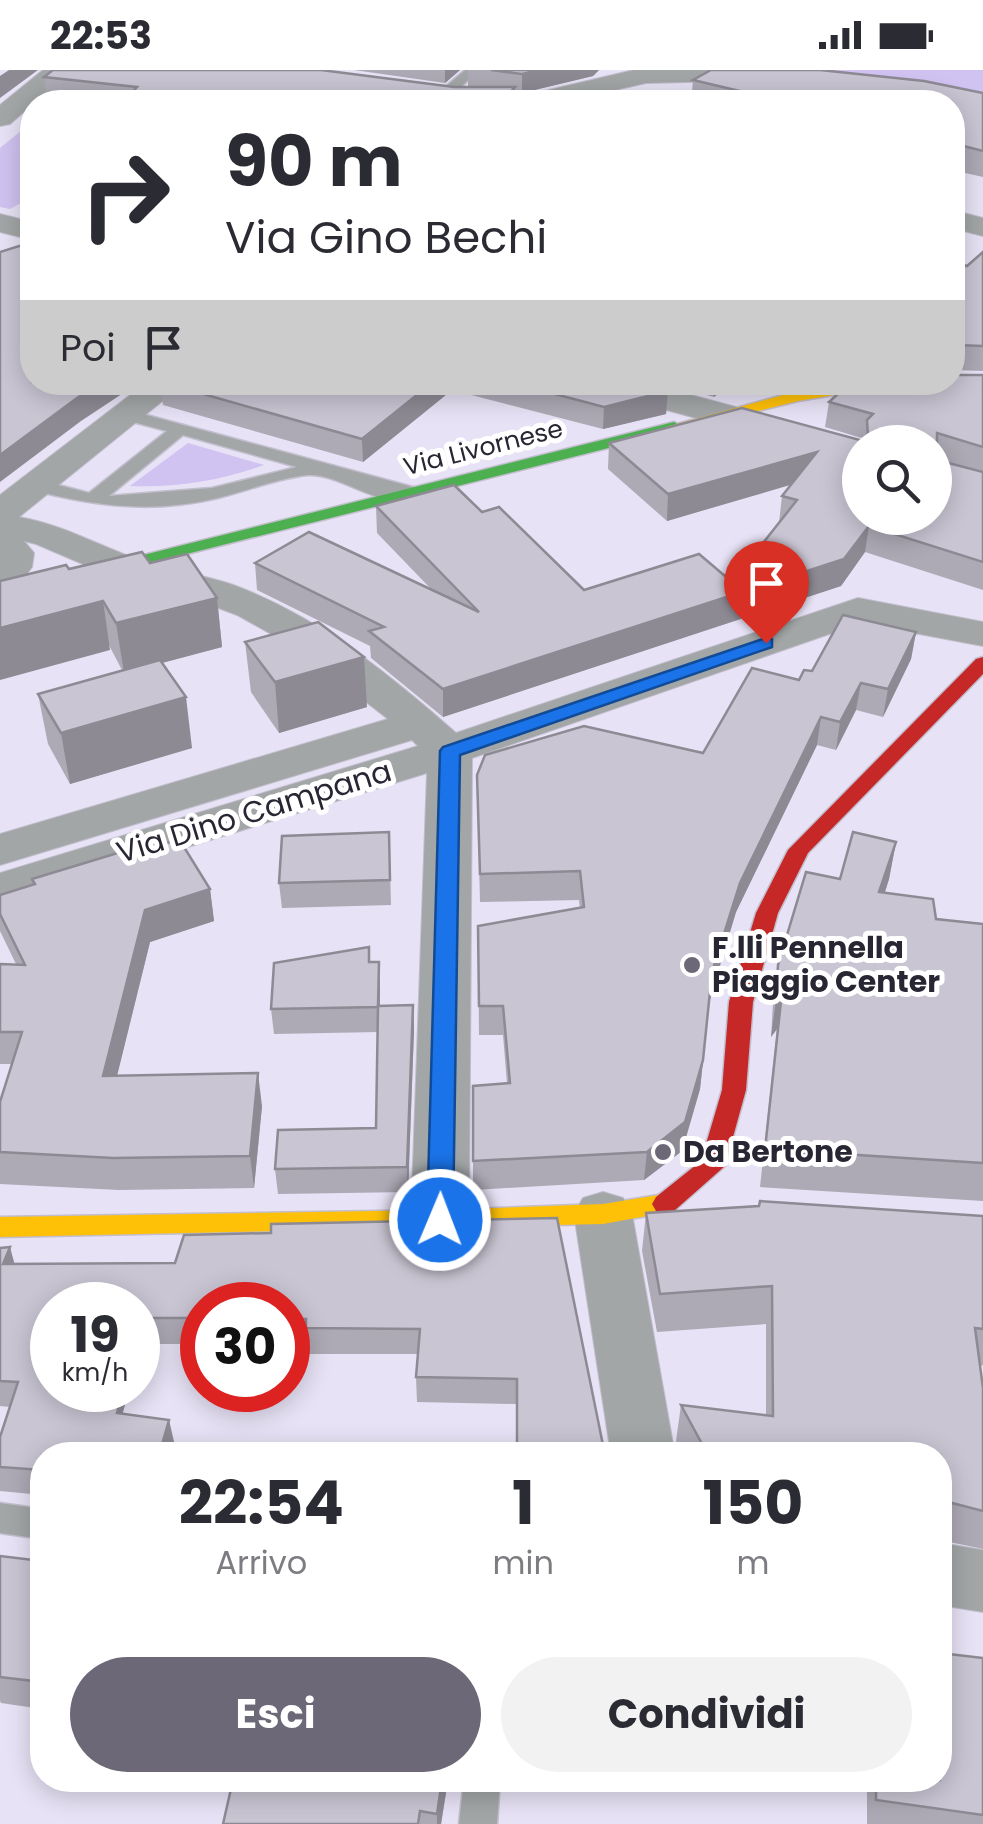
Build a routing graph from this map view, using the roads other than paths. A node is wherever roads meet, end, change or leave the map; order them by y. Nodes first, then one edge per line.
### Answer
1 (60, 70) edge
2 (474, 70) edge
3 (494, 71) edge
4 (804, 76) edge
5 (633, 77) junction
6 (40, 90) edge
7 (441, 90) edge
8 (580, 90) edge
9 (608, 90) edge
10 (153, 395) edge
11 (650, 395) edge
12 (804, 395) edge
13 (721, 414) junction
14 (128, 415) junction
15 (180, 430) junction
16 (842, 447) edge
17 (35, 485) junction
18 (406, 494) junction
19 (92, 500) junction
20 (0, 513) edge
21 (0, 526) edge
22 (53, 534) junction
23 (0, 537) edge
24 (184, 550) junction
25 (119, 566) junction
26 (0, 583) edge
27 (0, 596) edge
28 (983, 634) edge
29 (983, 663) edge
30 (435, 737) junction
31 (0, 850) edge
32 (0, 889) edge
33 (725, 1190) joint
34 (662, 1206) joint
35 (604, 1214) junction
36 (440, 1220) junction
37 (0, 1226) edge
38 (641, 1442) edge
39 (0, 1518) edge
40 (30, 1522) edge
41 (952, 1576) edge
42 (983, 1580) edge
43 (481, 1792) edge
44 (478, 1824) edge

1 - 6 street
2 - 3 lane
2 - 7 lane
4 - 5 street
5 - 8 street
5 - 9 street
10 - 14 street
11 - 13 street
12 - 13 street, Via Livornese
13 - 16 street
13 - 18 street, Via Livornese
14 - 15 lane
14 - 17 street
15 - 18 lane
15 - 19 lane
17 - 19 lane
17 - 20 street
18 - 19 lane
18 - 24 street, Via Livornese
21 - 22 street
22 - 24 street
22 - 25 street
23 - 26 street
24 - 25 street, Via Livornese
25 - 27 street, Via Livornese
25 - 30 street
28 - 30 street
29 - 33 street
30 - 31 street, Via Dino Campana
30 - 32 street, Via Dino Campana
30 - 36 street
33 - 34 street
34 - 35 street
35 - 36 street
35 - 38 street
36 - 37 street
39 - 40 lane
41 - 42 street
43 - 44 lane

